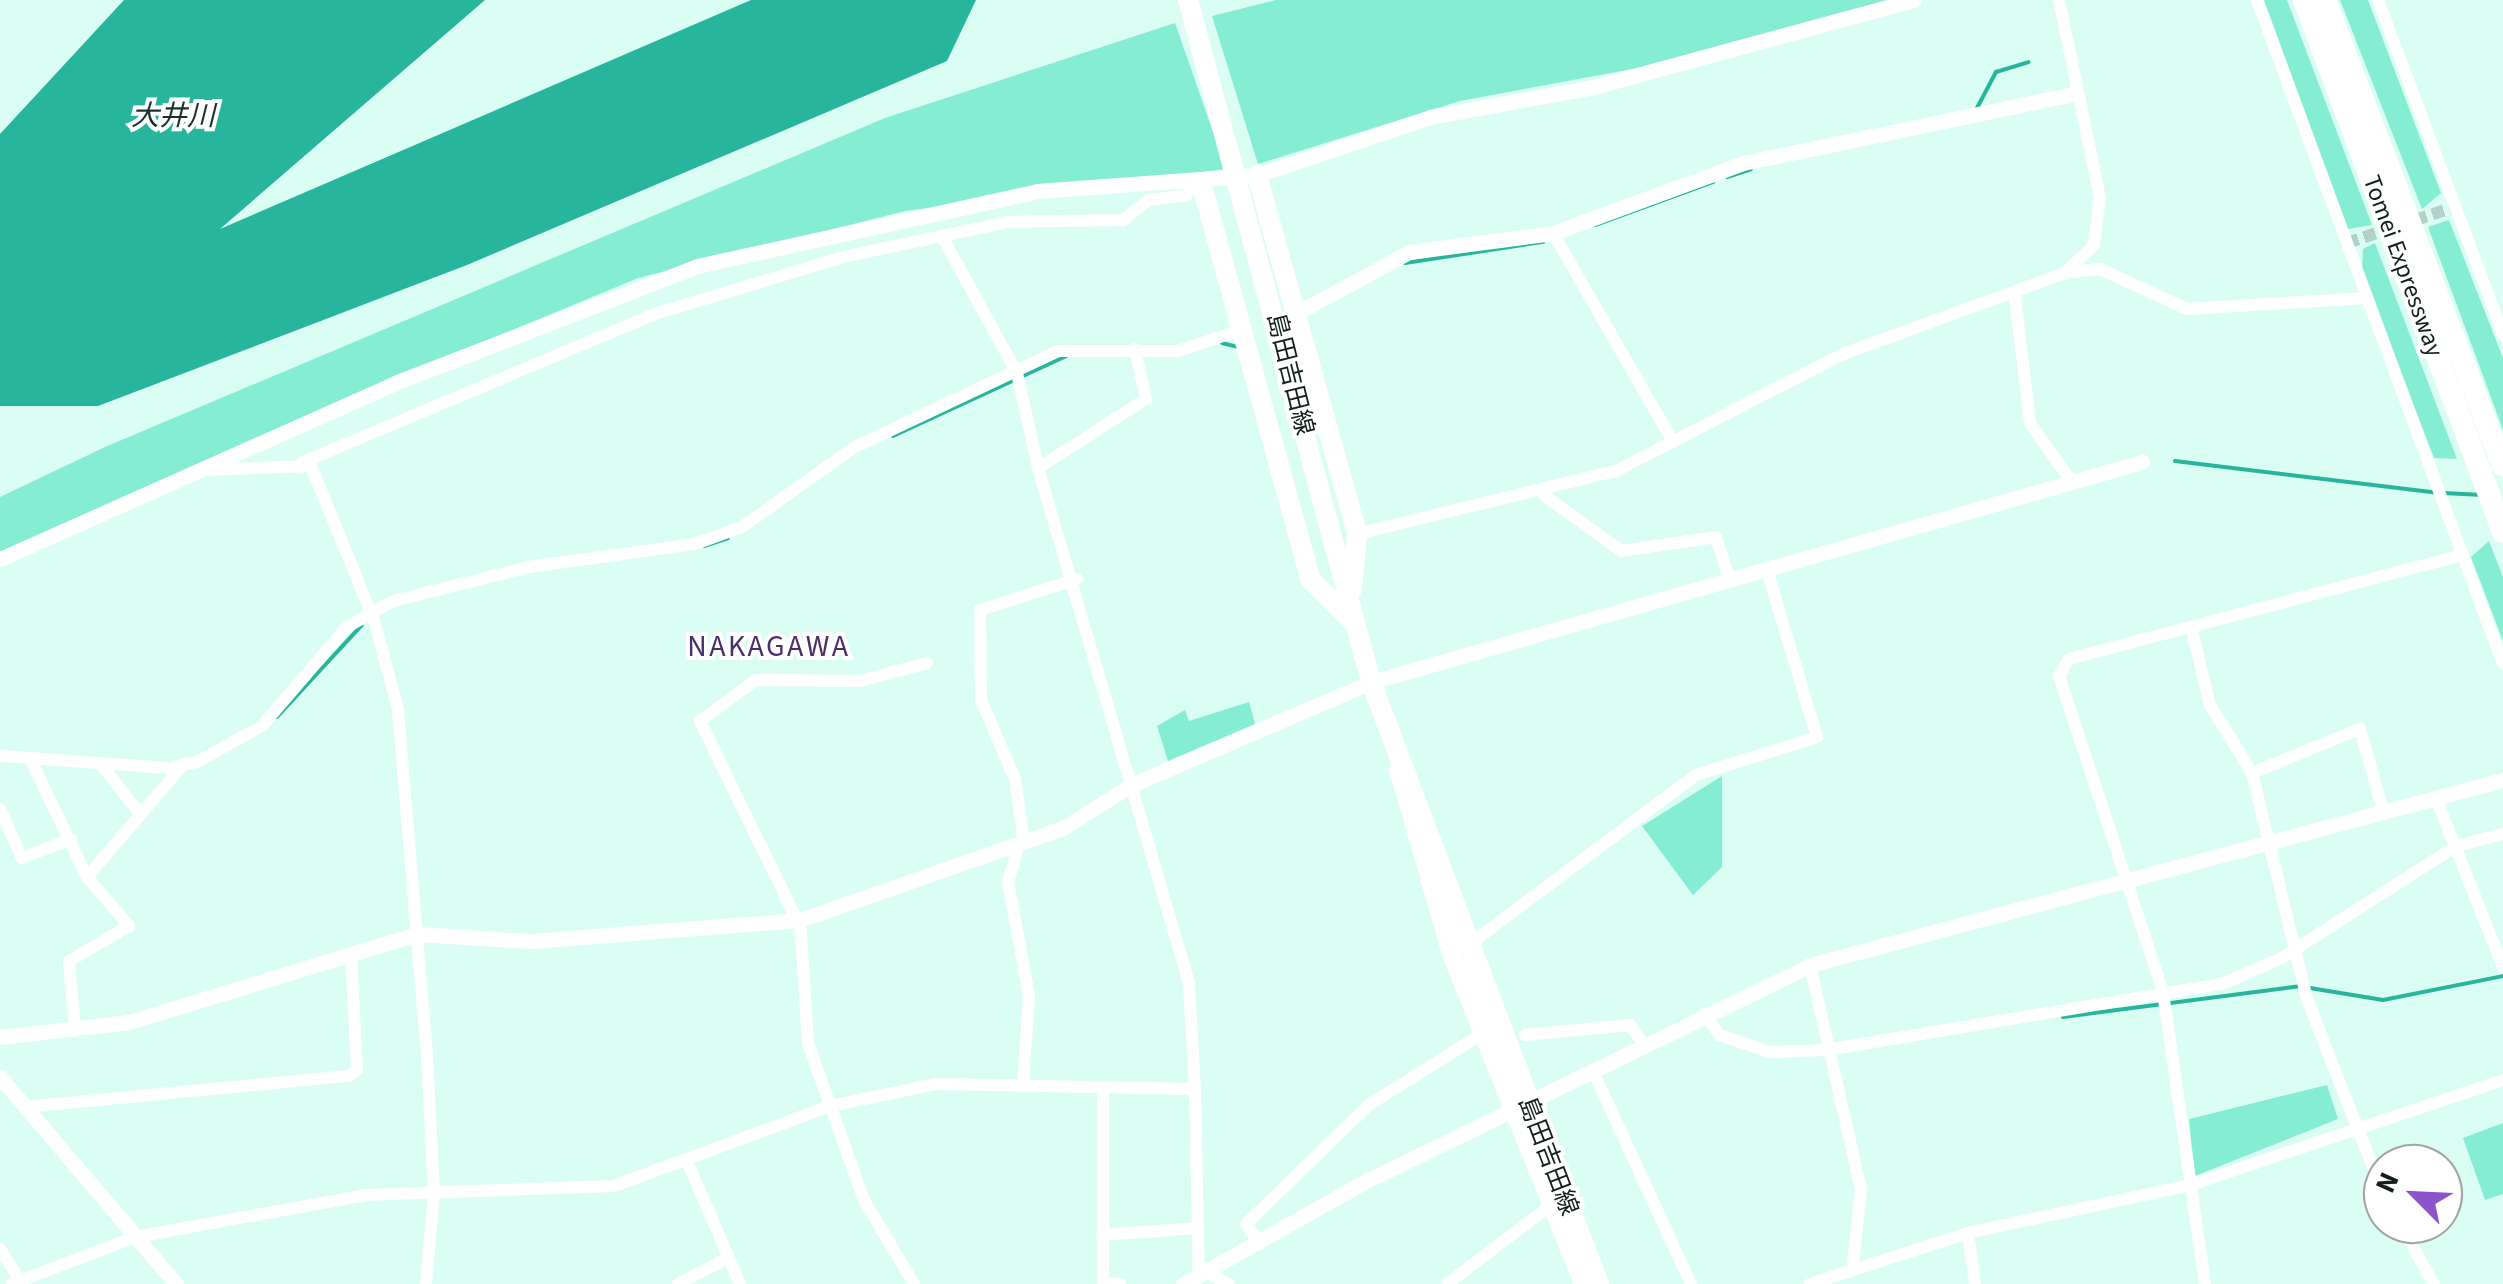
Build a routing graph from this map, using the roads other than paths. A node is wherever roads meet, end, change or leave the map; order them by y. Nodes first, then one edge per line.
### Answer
1 (1188, 0) edge
2 (1913, 0) edge
3 (2059, 0) edge
4 (2257, 0) edge
5 (2304, 0) edge
6 (2325, 0) edge
7 (2378, 0) edge
8 (2073, 94) junction
9 (1258, 174) junction
10 (1198, 183) junction
11 (943, 238) junction
12 (1555, 238) junction
13 (2066, 273) junction
14 (2015, 297) junction
15 (2367, 298) junction
16 (1296, 325) junction
17 (2503, 334) edge
18 (1244, 342) junction
19 (1136, 353) junction
20 (1018, 378) junction
21 (1673, 442) junction
22 (302, 462) junction
23 (2142, 462) dead end
24 (2503, 464) edge
25 (1038, 468) junction
26 (198, 470) junction
27 (2070, 480) junction
28 (1544, 495) junction
29 (2503, 532) edge
30 (1356, 534) junction
31 (2460, 556) junction
32 (0, 559) edge
33 (1767, 570) junction
34 (1077, 578) junction
35 (1730, 581) junction
36 (370, 616) junction
37 (1352, 621) junction
38 (2190, 627) junction
39 (927, 664) dead end
40 (2503, 664) edge
41 (1371, 682) junction
42 (1395, 746) junction
43 (0, 756) edge
44 (32, 763) junction
45 (101, 768) junction
46 (183, 768) junction
47 (2252, 772) junction
48 (2503, 780) edge
49 (1130, 786) junction
50 (2436, 798) junction
51 (0, 809) edge
52 (137, 810) junction
53 (2384, 814) junction
54 (2503, 834) edge
55 (71, 839) junction
56 (1022, 843) junction
57 (2273, 844) junction
58 (2456, 846) junction
59 (86, 877) junction
60 (2129, 883) junction
61 (798, 920) junction
62 (416, 934) junction
63 (1470, 944) junction
64 (2298, 948) junction
65 (351, 956) junction
66 (1810, 965) junction
67 (2503, 967) edge
68 (2164, 992) junction
69 (1704, 1014) junction
70 (74, 1031) junction
71 (1483, 1033) junction
72 (1525, 1035) dead end
73 (0, 1037) edge
74 (1644, 1044) junction
75 (1826, 1050) junction
76 (1593, 1070) junction
77 (0, 1077) edge
78 (2503, 1080) edge
79 (1023, 1086) junction
80 (1102, 1087) junction
81 (1195, 1089) junction
82 (25, 1106) junction
83 (830, 1106) junction
84 (1519, 1106) junction
85 (2351, 1126) junction
86 (2363, 1151) edge
87 (687, 1161) junction
88 (2190, 1185) junction
89 (434, 1191) junction
90 (1551, 1205) junction
91 (1198, 1228) junction
92 (1968, 1233) junction
93 (1102, 1234) junction
94 (135, 1238) junction
95 (1260, 1244) junction
96 (2411, 1244) edge
97 (0, 1249) edge
98 (728, 1258) junction
99 (1853, 1264) junction
100 (1202, 1274) junction
101 (18, 1282) edge
102 (909, 1283) edge
103 (176, 1284) edge
104 (426, 1284) edge
105 (678, 1284) edge
106 (740, 1284) edge
107 (1120, 1284) edge
108 (1183, 1284) edge
109 (1230, 1284) edge
110 (1447, 1284) edge
111 (1584, 1284) edge
112 (1599, 1284) edge
113 (1691, 1284) edge
114 (1810, 1284) edge
115 (1975, 1284) edge
116 (2205, 1284) edge
117 (2434, 1284) edge

1 - 37 main road, 島田吉田線
2 - 9 street
3 - 8 street
4 - 15 street
5 - 29 highway, Tomei Expressway
6 - 24 highway, Tomei Expressway
7 - 17 street
8 - 12 street
8 - 13 street
9 - 10 street
9 - 16 main road
10 - 11 street
10 - 18 main road
10 - 26 street
11 - 20 street
11 - 22 street
12 - 16 street
12 - 21 street
13 - 14 street
13 - 15 street
14 - 21 street
14 - 27 street
15 - 31 street
16 - 18 main road
16 - 30 main road
18 - 19 street
18 - 37 main road
19 - 20 street
19 - 25 street
20 - 25 street
20 - 36 street
21 - 28 street
22 - 26 street
22 - 36 street
23 - 27 street
25 - 34 street
26 - 32 street
27 - 33 street
28 - 30 street
28 - 35 street
30 - 37 main road
31 - 38 street
31 - 40 street
33 - 35 street
33 - 63 street
34 - 49 street
34 - 56 street
35 - 41 street
36 - 46 street
36 - 62 street
37 - 41 main road, 島田吉田線
38 - 47 street
38 - 60 street
39 - 61 street
41 - 42 main road, 島田吉田線
41 - 49 street
42 - 63 main road, 島田吉田線
42 - 71 main road, 島田吉田線
43 - 44 street
44 - 45 street
44 - 55 street
45 - 46 street
45 - 52 street
46 - 52 street
47 - 53 street
47 - 57 street
48 - 50 street
49 - 56 street
49 - 81 street
50 - 53 street
50 - 58 street
51 - 55 street
52 - 59 street
53 - 57 street
54 - 58 street
55 - 59 street
56 - 61 street
56 - 79 street
57 - 60 street
57 - 64 street
58 - 64 street
58 - 67 street
59 - 70 street
60 - 66 street
60 - 68 street
61 - 62 street
61 - 83 street
62 - 65 street
62 - 89 street
63 - 84 main road, 島田吉田線
64 - 68 street
64 - 85 street
65 - 70 street
65 - 82 street
66 - 69 street
66 - 75 street
68 - 75 street
68 - 88 street
69 - 74 street
69 - 75 street
70 - 73 street
71 - 84 main road, 島田吉田線
71 - 95 street
72 - 74 street
74 - 76 street
75 - 99 street
76 - 84 street
76 - 113 street
77 - 82 street
78 - 85 street
79 - 80 street
79 - 83 street
80 - 81 street
80 - 93 street
81 - 91 street
82 - 94 street
83 - 87 street
83 - 102 street
84 - 90 main road, 島田吉田線
84 - 95 street
84 - 112 main road, 島田吉田線
85 - 86 street
85 - 88 street
87 - 89 street
87 - 98 street
88 - 92 street
88 - 116 street
89 - 94 street
89 - 104 street
90 - 110 street
90 - 111 main road, 島田吉田線
91 - 93 street
91 - 100 street
92 - 99 street
92 - 115 street
93 - 107 street
94 - 101 street
94 - 103 street
95 - 100 street
96 - 117 street
97 - 101 street
98 - 105 street
98 - 106 street
99 - 114 street
100 - 108 street
100 - 109 street

